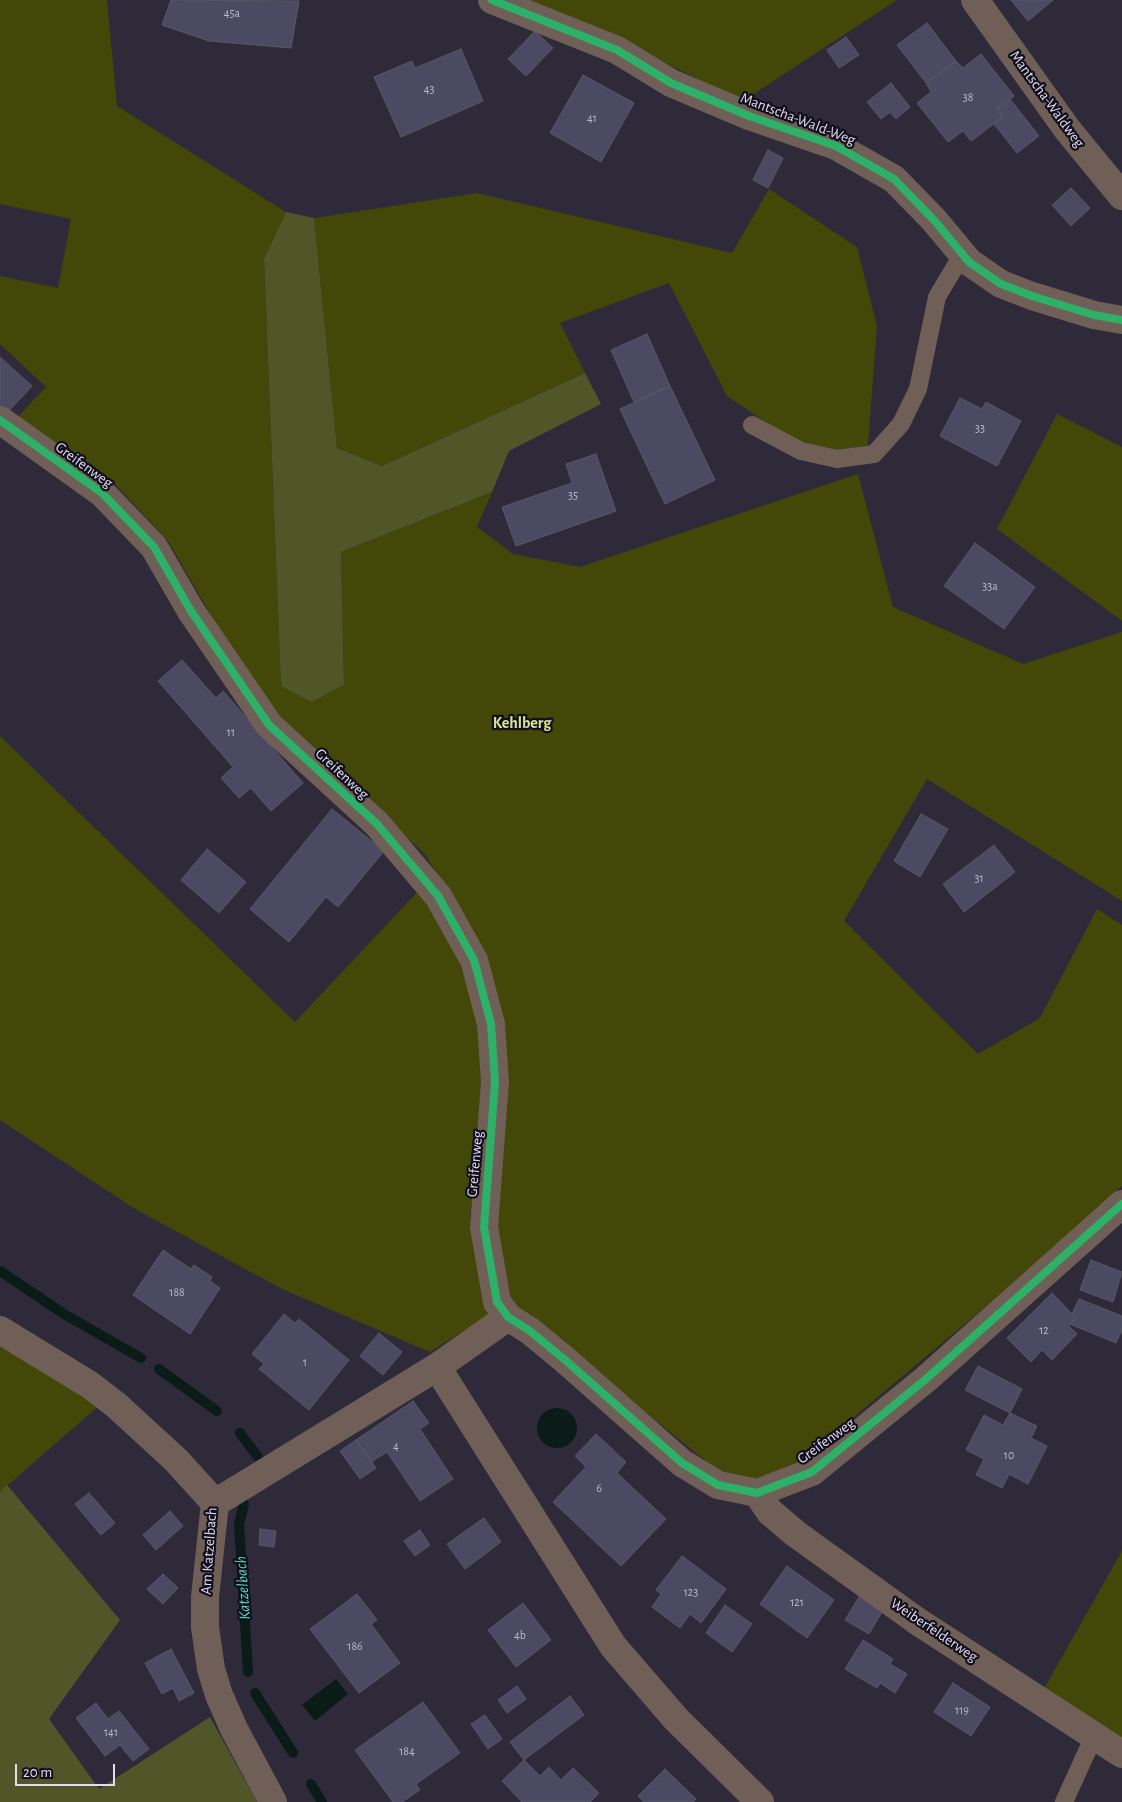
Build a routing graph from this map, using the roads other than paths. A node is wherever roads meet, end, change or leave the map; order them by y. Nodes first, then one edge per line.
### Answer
1 (492, 0) edge
2 (974, 0) edge
3 (1122, 196) edge
4 (962, 254) junction
5 (1122, 320) edge
6 (0, 420) edge
7 (752, 425) dead end
8 (1122, 1204) edge
9 (508, 1318) junction
10 (0, 1330) edge
11 (437, 1367) junction
12 (757, 1493) junction
13 (215, 1503) junction
14 (1094, 1736) junction
15 (1122, 1754) edge
16 (273, 1802) edge
17 (760, 1802) edge
18 (1064, 1802) edge

1 - 4 street, Mantscha-Wald-Weg
2 - 3 street, Mantscha-Waldweg
4 - 5 street, Mantscha-Wald-Weg
4 - 7 lane
6 - 9 street, Greifenweg
8 - 12 street, Greifenweg
9 - 11 street
9 - 12 street, Greifenweg
10 - 13 street, Am Katzelbach
11 - 13 street
11 - 17 street
12 - 14 street, Weiberfelderweg
13 - 16 street, Am Katzelbach
14 - 15 street, Weiberfelderweg
14 - 18 lane

